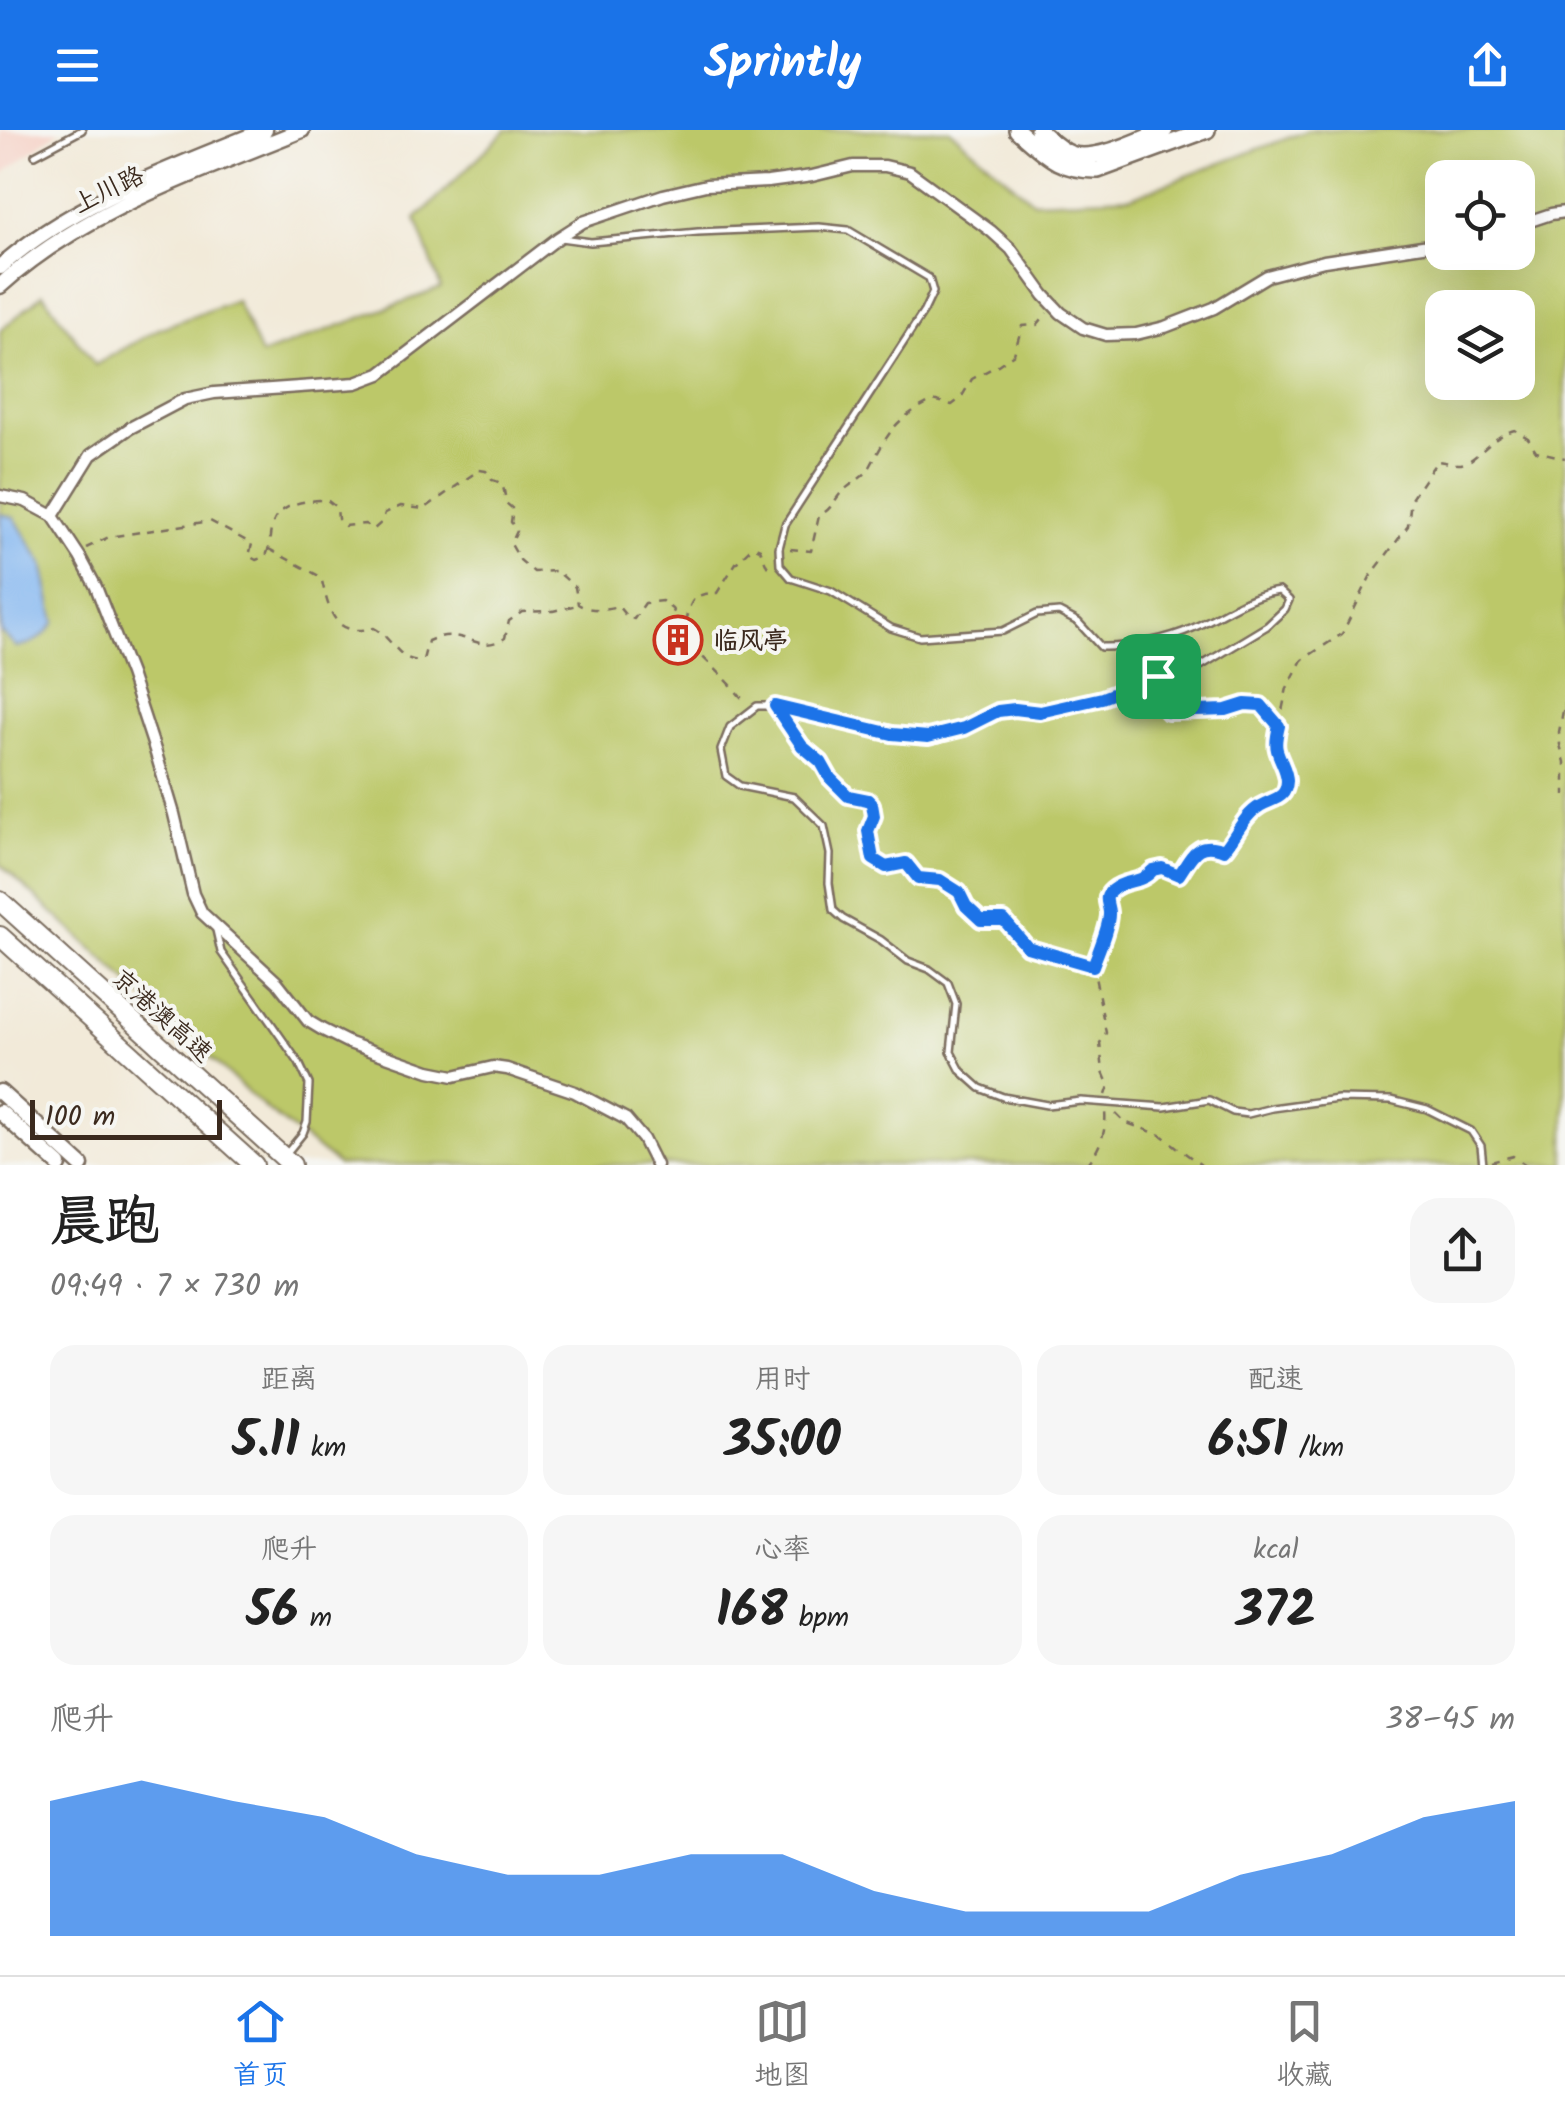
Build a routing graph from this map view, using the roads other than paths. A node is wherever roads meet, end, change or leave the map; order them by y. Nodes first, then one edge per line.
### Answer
1 (82, 130) edge
2 (265, 130) edge
3 (302, 130) edge
4 (1017, 130) edge
5 (1038, 130) edge
6 (1165, 130) edge
7 (1207, 130) edge
8 (35, 156) dead end
9 (1565, 212) edge
10 (1535, 219) edge
11 (558, 238) junction
12 (1425, 246) edge
13 (0, 268) edge
14 (0, 286) edge
15 (0, 496) edge
16 (53, 516) junction
17 (0, 901) edge
18 (216, 927) junction
19 (0, 936) edge
20 (0, 1092) edge
21 (0, 1112) edge
22 (288, 1161) edge
23 (59, 1165) edge
24 (81, 1165) edge
25 (254, 1165) edge
26 (656, 1165) edge
27 (1483, 1165) edge

1 - 8 lane
2 - 13 main road, 上川路
3 - 14 main road, 上川路
4 - 7 main road
5 - 6 main road
9 - 10 street
11 - 12 street
11 - 16 street
11 - 27 lane
15 - 16 street
16 - 18 street
17 - 22 highway, 京港澳高速
18 - 22 lane
18 - 26 street
19 - 25 highway, 京港澳高速
20 - 24 main road
21 - 23 main road

